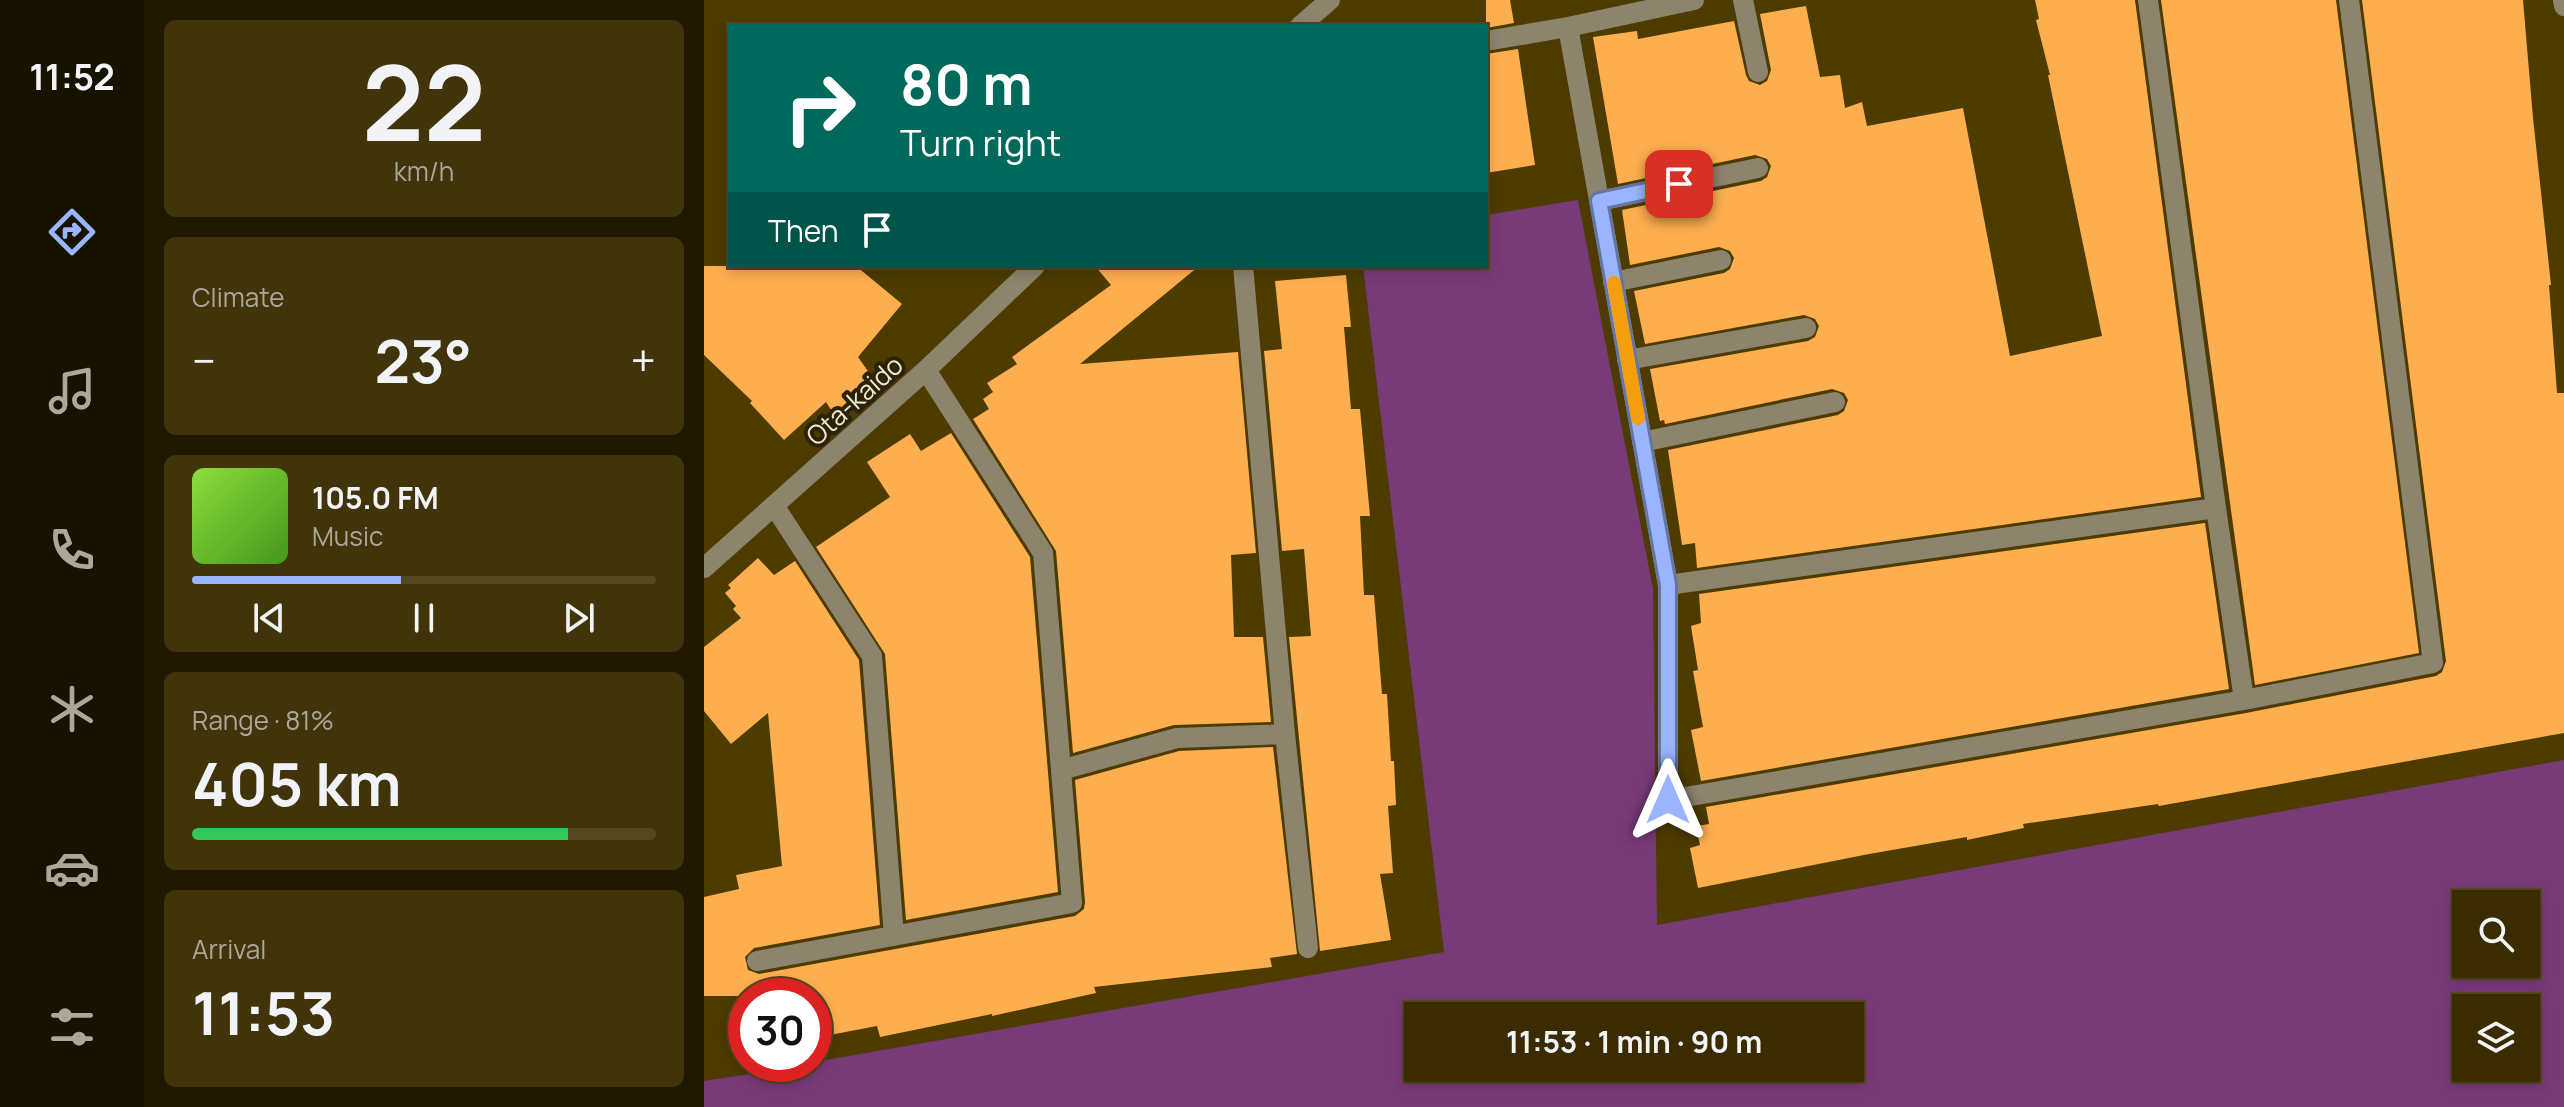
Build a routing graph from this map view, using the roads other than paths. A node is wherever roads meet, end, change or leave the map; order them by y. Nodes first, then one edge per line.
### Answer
1 (1330, 0) edge
2 (1694, 0) edge
3 (1743, 0) edge
4 (2148, 0) edge
5 (2349, 0) edge
6 (1302, 24) edge
7 (1568, 27) junction
8 (1488, 41) edge
9 (1758, 72) dead end
10 (1758, 168) dead end
11 (1599, 201) junction
12 (1721, 260) dead end
13 (1033, 268) edge
14 (1243, 268) edge
15 (1613, 282) junction
16 (1806, 328) dead end
17 (1627, 360) junction
18 (926, 370) junction
19 (1835, 402) dead end
20 (1642, 442) junction
21 (775, 507) junction
22 (2216, 508) junction
23 (704, 568) edge
24 (1668, 585) junction
25 (2244, 700) junction
26 (1285, 734) junction
27 (1061, 770) junction
28 (894, 936) junction
29 (1308, 948) dead end
30 (757, 961) dead end

1 - 6 street
2 - 7 street
3 - 9 street
4 - 22 street
5 - 25 street
7 - 8 street
7 - 11 street
10 - 11 street
11 - 15 street
12 - 15 street
13 - 18 street, Ota-kaido
14 - 26 street
15 - 17 street
16 - 17 street
17 - 20 street
18 - 21 street, Ota-kaido
18 - 27 street
19 - 20 street
20 - 24 street
21 - 23 street, Ota-kaido
21 - 28 street
22 - 24 street
22 - 25 street
24 - 25 street
26 - 27 street
26 - 29 street
27 - 28 street
28 - 30 street

